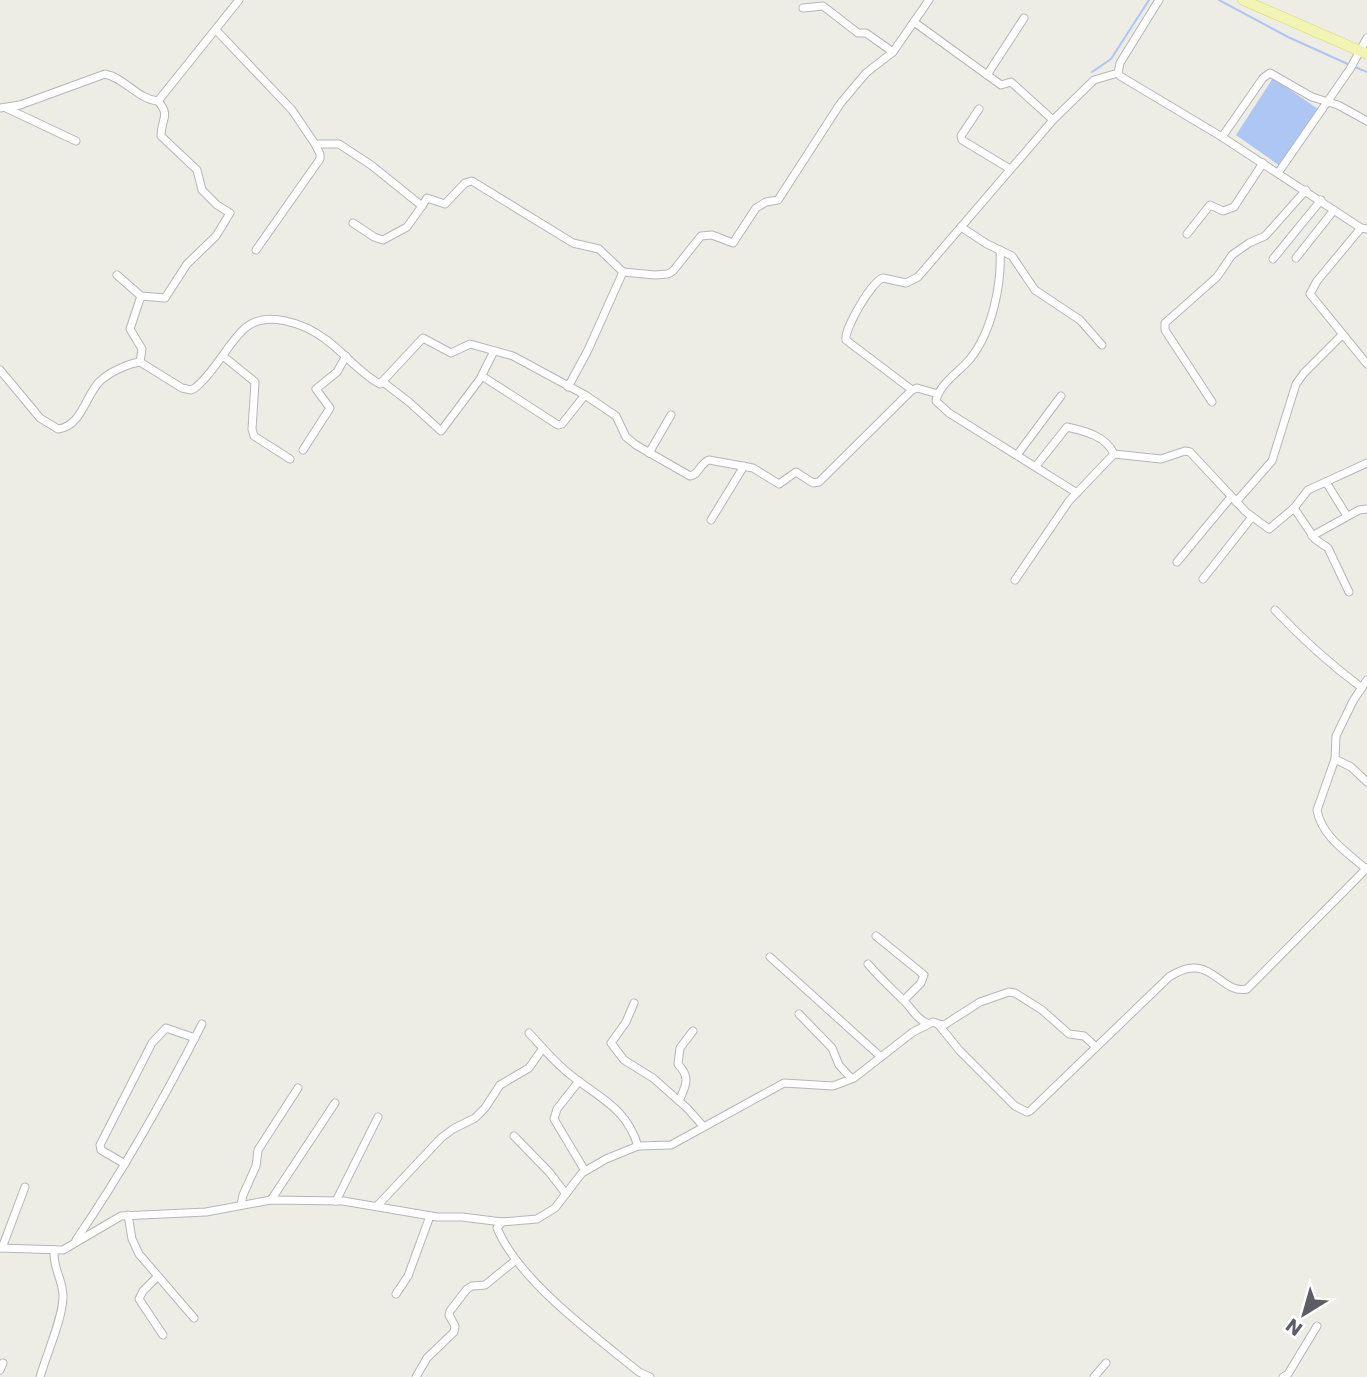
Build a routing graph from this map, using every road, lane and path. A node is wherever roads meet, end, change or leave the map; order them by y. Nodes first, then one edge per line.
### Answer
1 (239, 0) edge
2 (929, 0) edge
3 (1159, 0) edge
4 (1250, 2) edge
5 (803, 8) dead end
6 (1024, 18) dead end
7 (914, 22) junction
8 (216, 30) junction
9 (1367, 38) edge
10 (893, 52) junction
11 (1361, 55) edge
12 (1118, 73) junction
13 (987, 75) junction
14 (158, 101) junction
15 (1328, 102) junction
16 (3, 108) edge
17 (979, 109) dead end
18 (1053, 120) junction
19 (1367, 121) edge
20 (1222, 137) junction
21 (76, 141) dead end
22 (315, 144) junction
23 (1263, 163) junction
24 (1010, 169) junction
25 (1278, 173) junction
26 (1306, 190) junction
27 (1321, 200) junction
28 (422, 206) junction
29 (1335, 210) junction
30 (353, 223) dead end
31 (961, 227) junction
32 (1364, 229) edge
33 (1187, 234) dead end
34 (256, 250) dead end
35 (1000, 255) junction
36 (1296, 258) dead end
37 (1273, 260) dead end
38 (623, 272) junction
39 (117, 275) dead end
40 (142, 296) junction
41 (1342, 335) junction
42 (1102, 345) dead end
43 (494, 351) junction
44 (223, 356) junction
45 (346, 356) junction
46 (140, 362) junction
47 (1367, 364) edge
48 (0, 370) edge
49 (482, 376) junction
50 (383, 382) junction
51 (568, 387) junction
52 (912, 390) junction
53 (938, 394) junction
54 (585, 395) junction
55 (1061, 396) dead end
56 (1212, 402) dead end
57 (671, 415) dead end
58 (303, 450) dead end
59 (649, 453) junction
60 (1114, 454) junction
61 (1017, 456) junction
62 (290, 459) dead end
63 (1367, 463) edge
64 (744, 466) junction
65 (1036, 466) junction
66 (1326, 482) junction
67 (1077, 492) junction
68 (1233, 499) junction
69 (1294, 508) junction
70 (1367, 509) edge
71 (1347, 516) junction
72 (1252, 517) junction
73 (711, 520) dead end
74 (1312, 536) junction
75 (1177, 562) dead end
76 (1203, 579) dead end
77 (1015, 580) dead end
78 (1349, 592) dead end
79 (1275, 610) dead end
80 (1367, 680) edge
81 (1362, 688) junction
82 (1335, 759) junction
83 (1367, 782) edge
84 (1366, 869) edge
85 (876, 936) dead end
86 (770, 957) dead end
87 (868, 964) dead end
88 (904, 1000) junction
89 (634, 1003) dead end
90 (799, 1014) dead end
91 (927, 1023) junction
92 (202, 1024) dead end
93 (938, 1024) junction
94 (693, 1031) dead end
95 (529, 1033) dead end
96 (195, 1038) junction
97 (1095, 1046) junction
98 (542, 1048) junction
99 (881, 1057) junction
100 (851, 1078) junction
101 (579, 1081) junction
102 (298, 1088) dead end
103 (679, 1101) junction
104 (335, 1103) dead end
105 (377, 1117) dead end
106 (703, 1126) junction
107 (514, 1136) dead end
108 (638, 1146) junction
109 (125, 1164) junction
110 (585, 1171) junction
111 (24, 1187) dead end
112 (566, 1194) junction
113 (271, 1200) junction
114 (336, 1200) junction
115 (240, 1205) junction
116 (377, 1206) junction
117 (128, 1215) junction
118 (430, 1216) junction
119 (502, 1222) junction
120 (73, 1243) junction
121 (1, 1248) edge
122 (54, 1250) junction
123 (516, 1260) junction
124 (157, 1277) junction
125 (396, 1294) dead end
126 (194, 1318) dead end
127 (1317, 1325) dead end
128 (163, 1335) dead end
129 (1106, 1363) dead end
130 (40, 1377) edge
131 (416, 1377) edge
132 (650, 1377) edge
133 (1094, 1377) edge
134 (1283, 1377) edge

1 - 8 street
2 - 7 street
3 - 12 street
4 - 11 main road
5 - 10 street
6 - 13 street
7 - 10 street
7 - 13 street
8 - 14 street
8 - 22 street
9 - 11 street
10 - 38 street
11 - 15 street
12 - 18 street
12 - 20 street
13 - 18 street
14 - 16 street
14 - 40 street
15 - 19 street
15 - 20 street
15 - 25 street
16 - 21 street
17 - 24 street
18 - 24 street
20 - 23 street
22 - 28 street
22 - 34 street
23 - 25 street
23 - 33 street
24 - 31 street
25 - 26 street
26 - 27 street
26 - 56 street
27 - 29 street
27 - 37 street
28 - 30 street
28 - 38 street
29 - 32 street
29 - 36 street
31 - 35 street
31 - 52 street
32 - 41 street
35 - 42 street
35 - 53 street
38 - 51 street
39 - 40 street
40 - 46 street
41 - 47 street
41 - 68 street
43 - 49 street
43 - 50 street
43 - 51 street
44 - 45 street
44 - 46 street
44 - 62 street
45 - 50 street
45 - 58 street
46 - 48 street
49 - 50 street
49 - 54 street
51 - 54 street
52 - 53 street
52 - 64 street
53 - 61 street
54 - 59 street
55 - 61 street
57 - 59 street
59 - 64 street
60 - 65 street
60 - 67 street
60 - 68 street
61 - 65 street
63 - 66 street
64 - 73 street
65 - 67 street
66 - 69 street
66 - 71 street
67 - 77 street
68 - 72 street
68 - 75 street
69 - 72 street
69 - 74 street
70 - 71 street
71 - 74 street
72 - 76 street
74 - 78 street
79 - 81 street
80 - 81 street
81 - 82 street
82 - 83 street
82 - 84 street
84 - 97 street
85 - 88 street
86 - 99 street
87 - 88 street
88 - 91 street
89 - 103 street
90 - 100 street
91 - 93 street
91 - 99 street
92 - 96 street
93 - 97 street
93 - 97 street
94 - 103 street
95 - 98 street
96 - 109 street
96 - 109 street
98 - 101 street
98 - 116 street
99 - 100 street
100 - 106 street
101 - 108 street
101 - 110 street
102 - 115 street
103 - 106 street
104 - 113 street
105 - 114 street
106 - 108 street
107 - 112 street
108 - 110 street
109 - 120 street
110 - 112 street
111 - 121 street
112 - 119 street
113 - 114 street
113 - 115 street
114 - 116 street
115 - 117 street
116 - 118 street
117 - 120 street
117 - 124 street
118 - 119 street
118 - 125 street
119 - 123 street
120 - 122 street
121 - 122 street
122 - 130 street
123 - 131 street
123 - 132 street
124 - 126 street
124 - 128 street
127 - 134 street
129 - 133 street

